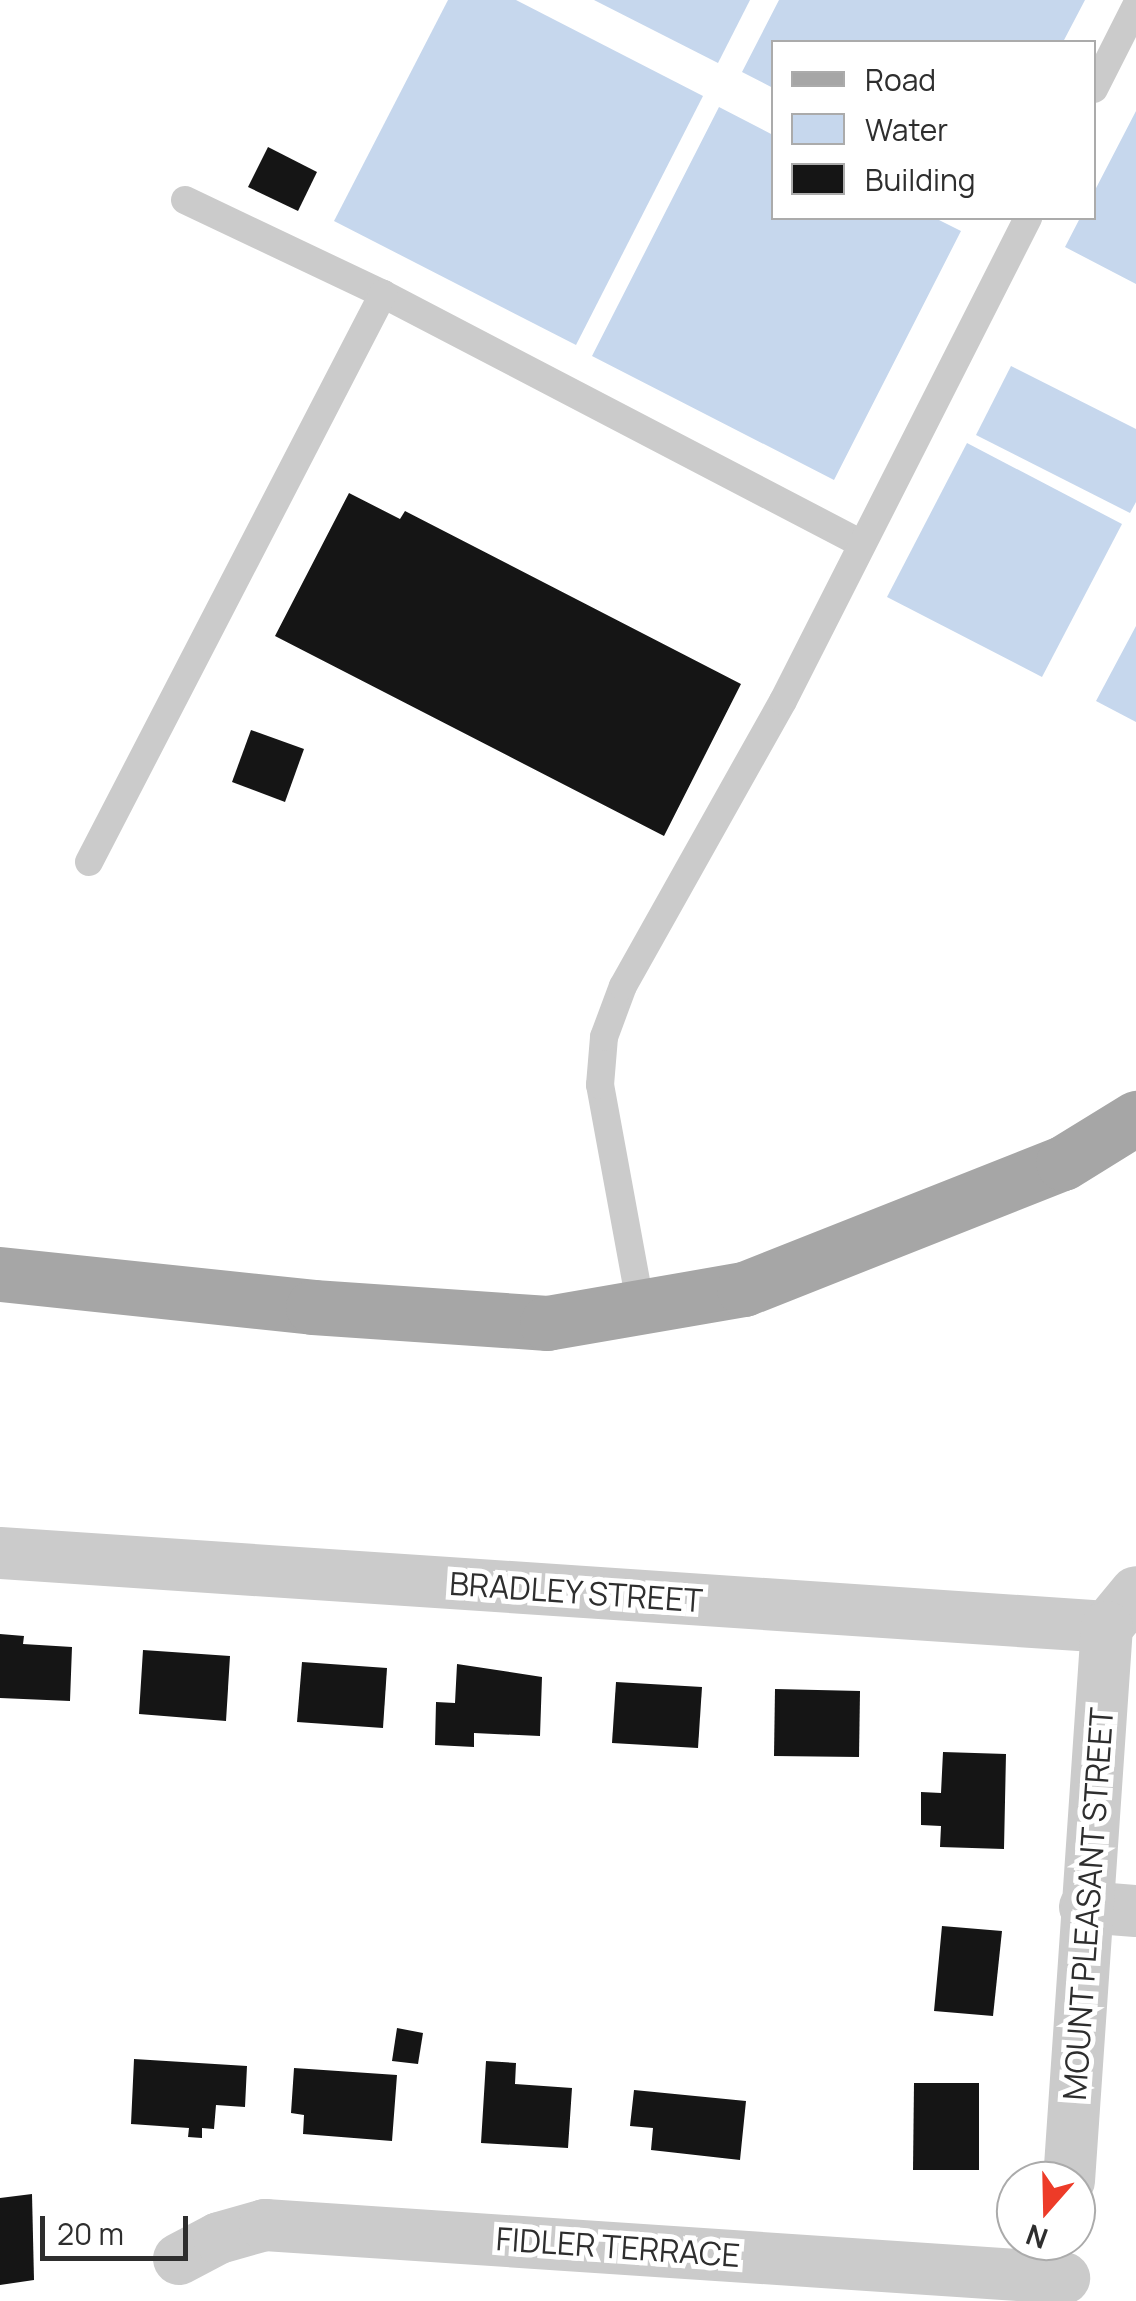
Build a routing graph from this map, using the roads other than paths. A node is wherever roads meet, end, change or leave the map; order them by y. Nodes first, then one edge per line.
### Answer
1 (1136, 6) edge
2 (1096, 85) edge
3 (185, 200) dead end
4 (1027, 220) edge
5 (383, 294) junction
6 (862, 544) junction
7 (88, 862) dead end
8 (1136, 1118) edge
9 (0, 1274) edge
10 (642, 1308) junction
11 (0, 1553) edge
12 (1122, 1610) edge
13 (1085, 1907) junction
14 (1136, 1911) edge
15 (1070, 2161) edge
16 (179, 2259) dead end
17 (1064, 2273) edge

1 - 2 lane
3 - 5 lane
4 - 6 lane
5 - 6 lane
5 - 7 lane
6 - 10 lane
8 - 10 main road
9 - 10 main road
11 - 12 street, BRADLEY STREET
12 - 13 street, MOUNT PLEASANT STREET
13 - 14 street
13 - 15 street, MOUNT PLEASANT STREET
16 - 17 street, FIDLER TERRACE

